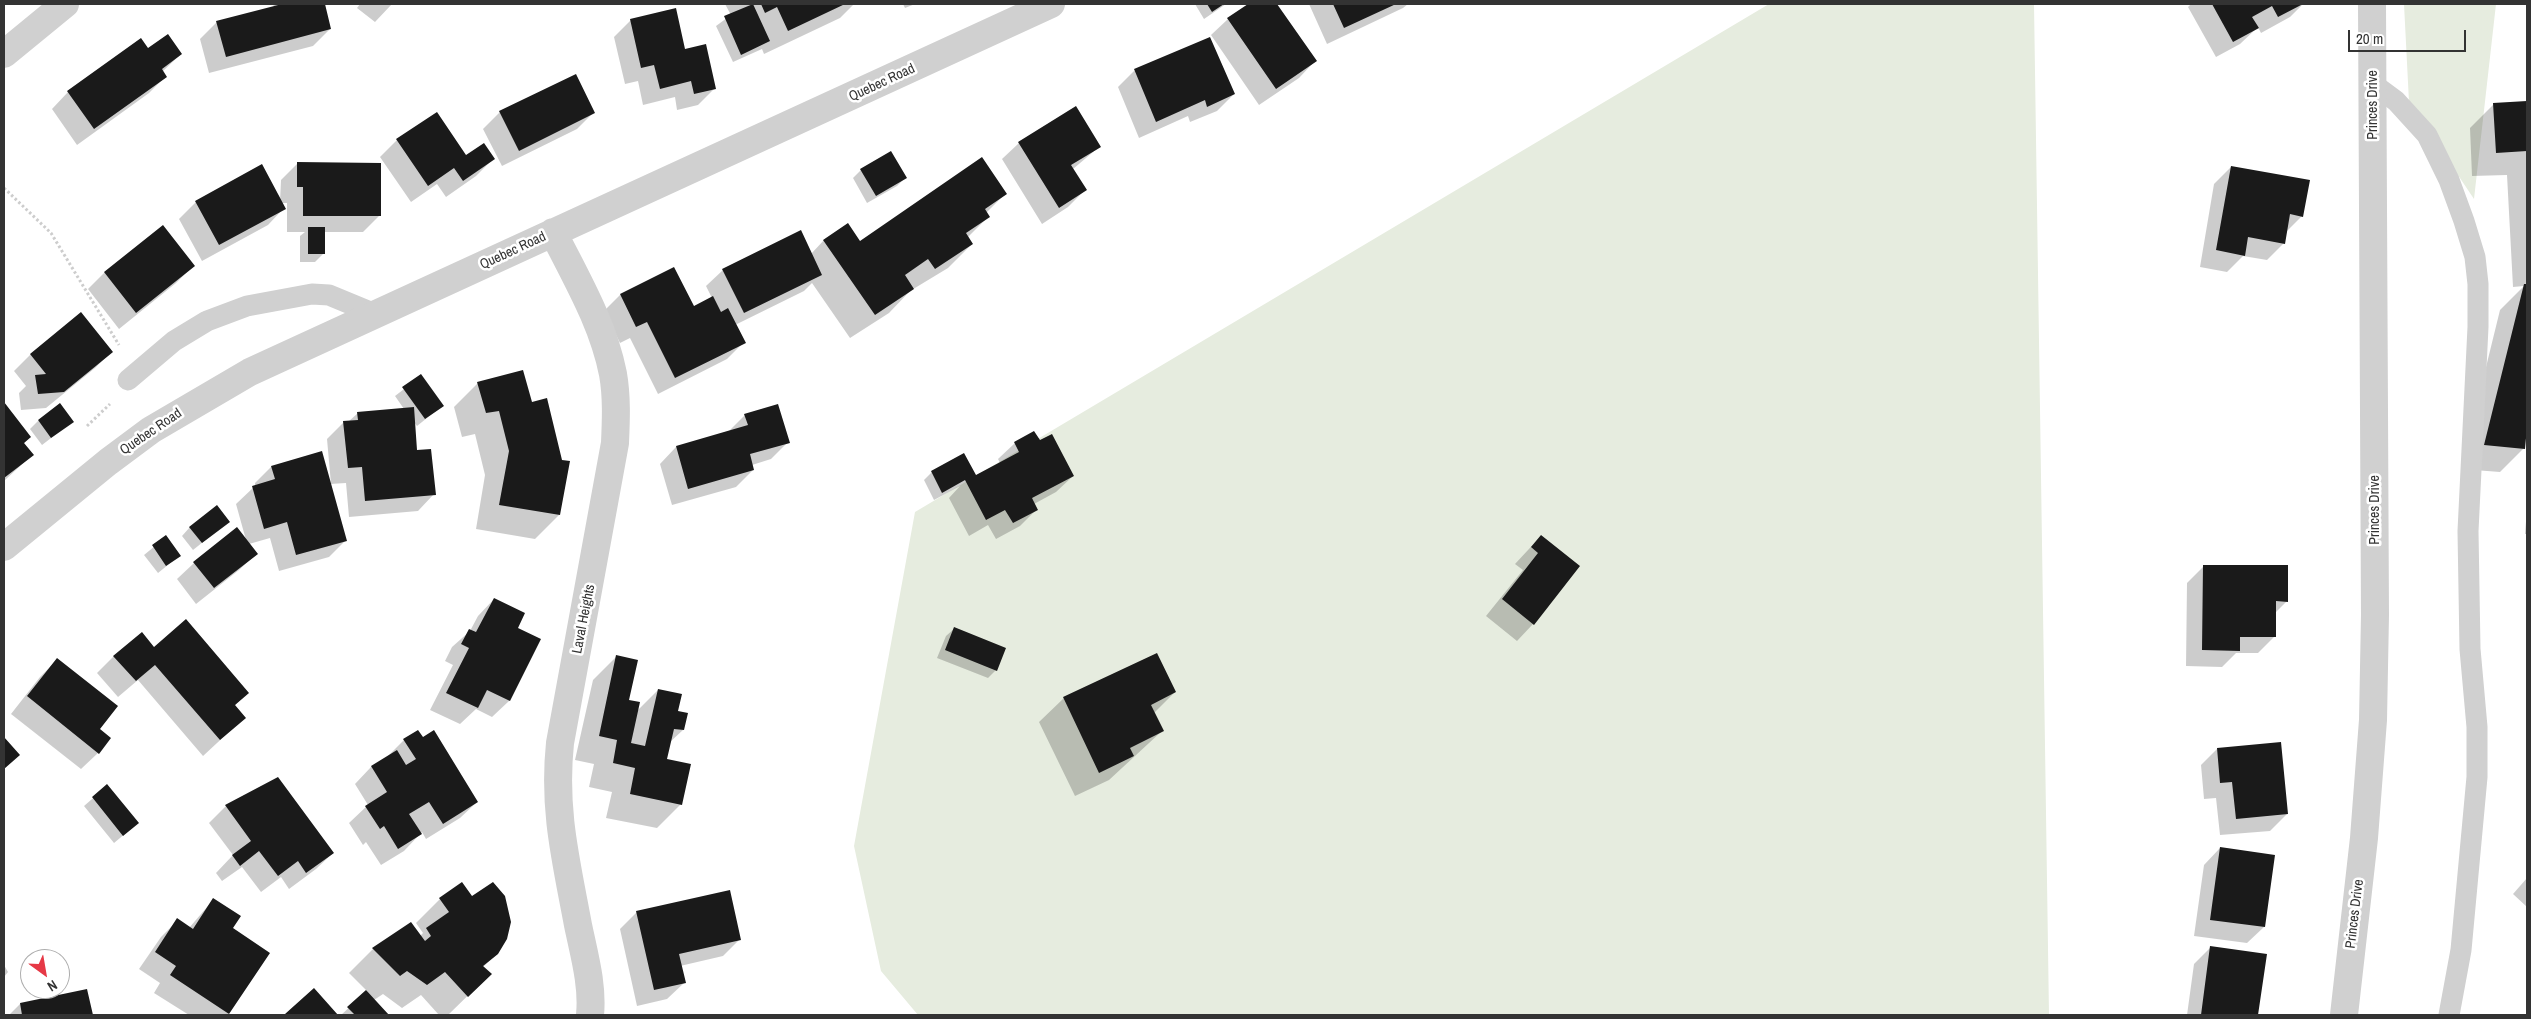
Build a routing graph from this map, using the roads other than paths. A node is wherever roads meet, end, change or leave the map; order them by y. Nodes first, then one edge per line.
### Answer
1 (65, 4) edge
2 (1051, 4) edge
3 (2372, 4) edge
4 (4, 54) edge
5 (2373, 84) junction
6 (553, 232) junction
7 (375, 314) junction
8 (128, 380) dead end
9 (4, 547) edge
10 (590, 1015) edge
11 (2344, 1015) edge
12 (2449, 1015) edge

1 - 4 street
2 - 6 street, Quebec Road
3 - 5 street, Princes Drive
5 - 11 street, Princes Drive
5 - 12 lane
6 - 7 street, Quebec Road
6 - 10 street, Laval Heights
7 - 8 lane
7 - 9 street, Quebec Road

